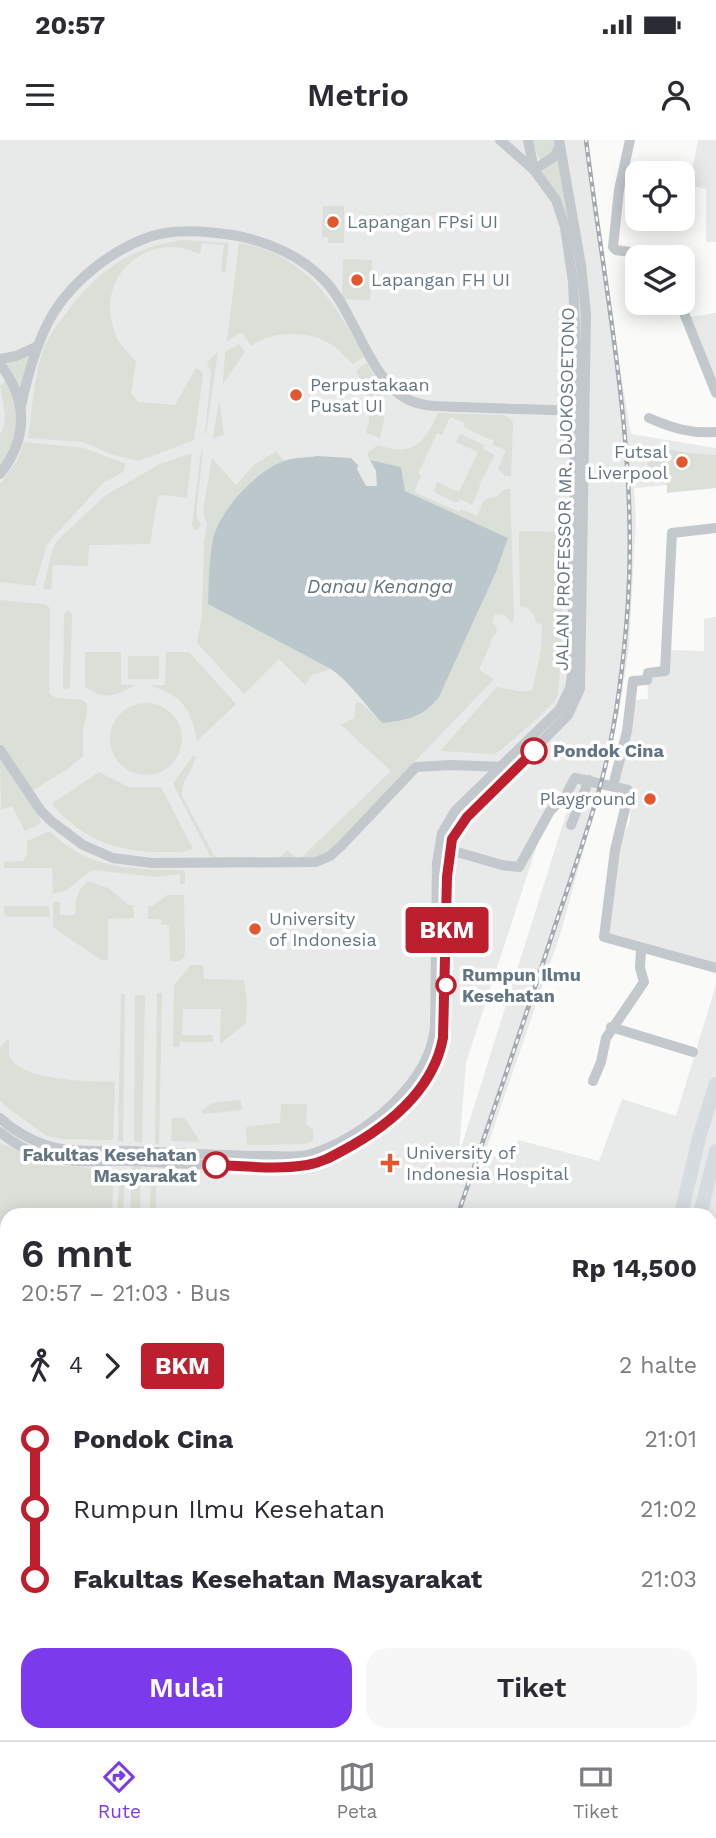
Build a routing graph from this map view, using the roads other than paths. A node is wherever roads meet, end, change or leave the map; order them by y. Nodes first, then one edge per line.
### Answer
1 (500, 140) edge
2 (528, 140) edge
3 (630, 140) edge
4 (560, 143) edge
5 (534, 170) junction
6 (625, 251) edge
7 (685, 315) edge
8 (38, 346) junction
9 (0, 359) edge
10 (0, 364) edge
11 (716, 393) edge
12 (21, 407) junction
13 (575, 411) junction
14 (649, 418) dead end
15 (716, 432) edge
16 (0, 474) edge
17 (579, 493) junction
18 (716, 528) edge
19 (0, 750) edge
20 (502, 767) junction
21 (516, 768) junction
22 (589, 780) junction
23 (613, 786) junction
24 (571, 825) dead end
25 (450, 850) junction
26 (641, 949) junction
27 (716, 968) edge
28 (440, 1004) junction
29 (611, 1027) junction
30 (693, 1052) dead end
31 (593, 1081) dead end
32 (716, 1084) edge
33 (0, 1118) edge
34 (0, 1132) edge
35 (716, 1151) edge
36 (166, 1158) junction
37 (682, 1208) edge
38 (702, 1208) edge

1 - 5 street
2 - 5 street
3 - 6 street
4 - 5 street
4 - 17 street, JALAN PROFESSOR MR. DJOKOSOETONO
5 - 13 street, JALAN PROFESSOR MR. DJOKOSOETONO
7 - 11 street
8 - 9 street
8 - 12 street
8 - 13 street
10 - 12 street
12 - 16 street
13 - 17 street, JALAN PROFESSOR MR. DJOKOSOETONO
14 - 15 street
17 - 20 street, JALAN PROFESSOR MR. DJOKOSOETONO
17 - 21 street, JALAN PROFESSOR MR. DJOKOSOETONO
18 - 23 street
19 - 20 street
20 - 21 street
20 - 28 street, JALAN PROFESSOR MR. DJOKOSOETONO
21 - 25 street, JALAN PROFESSOR MR. DJOKOSOETONO
22 - 23 street
22 - 24 street
22 - 25 street
23 - 26 street
25 - 28 street
26 - 27 street
26 - 29 street
28 - 36 street
29 - 30 street
29 - 31 street
32 - 37 main road
33 - 36 street
34 - 36 street
35 - 38 main road

